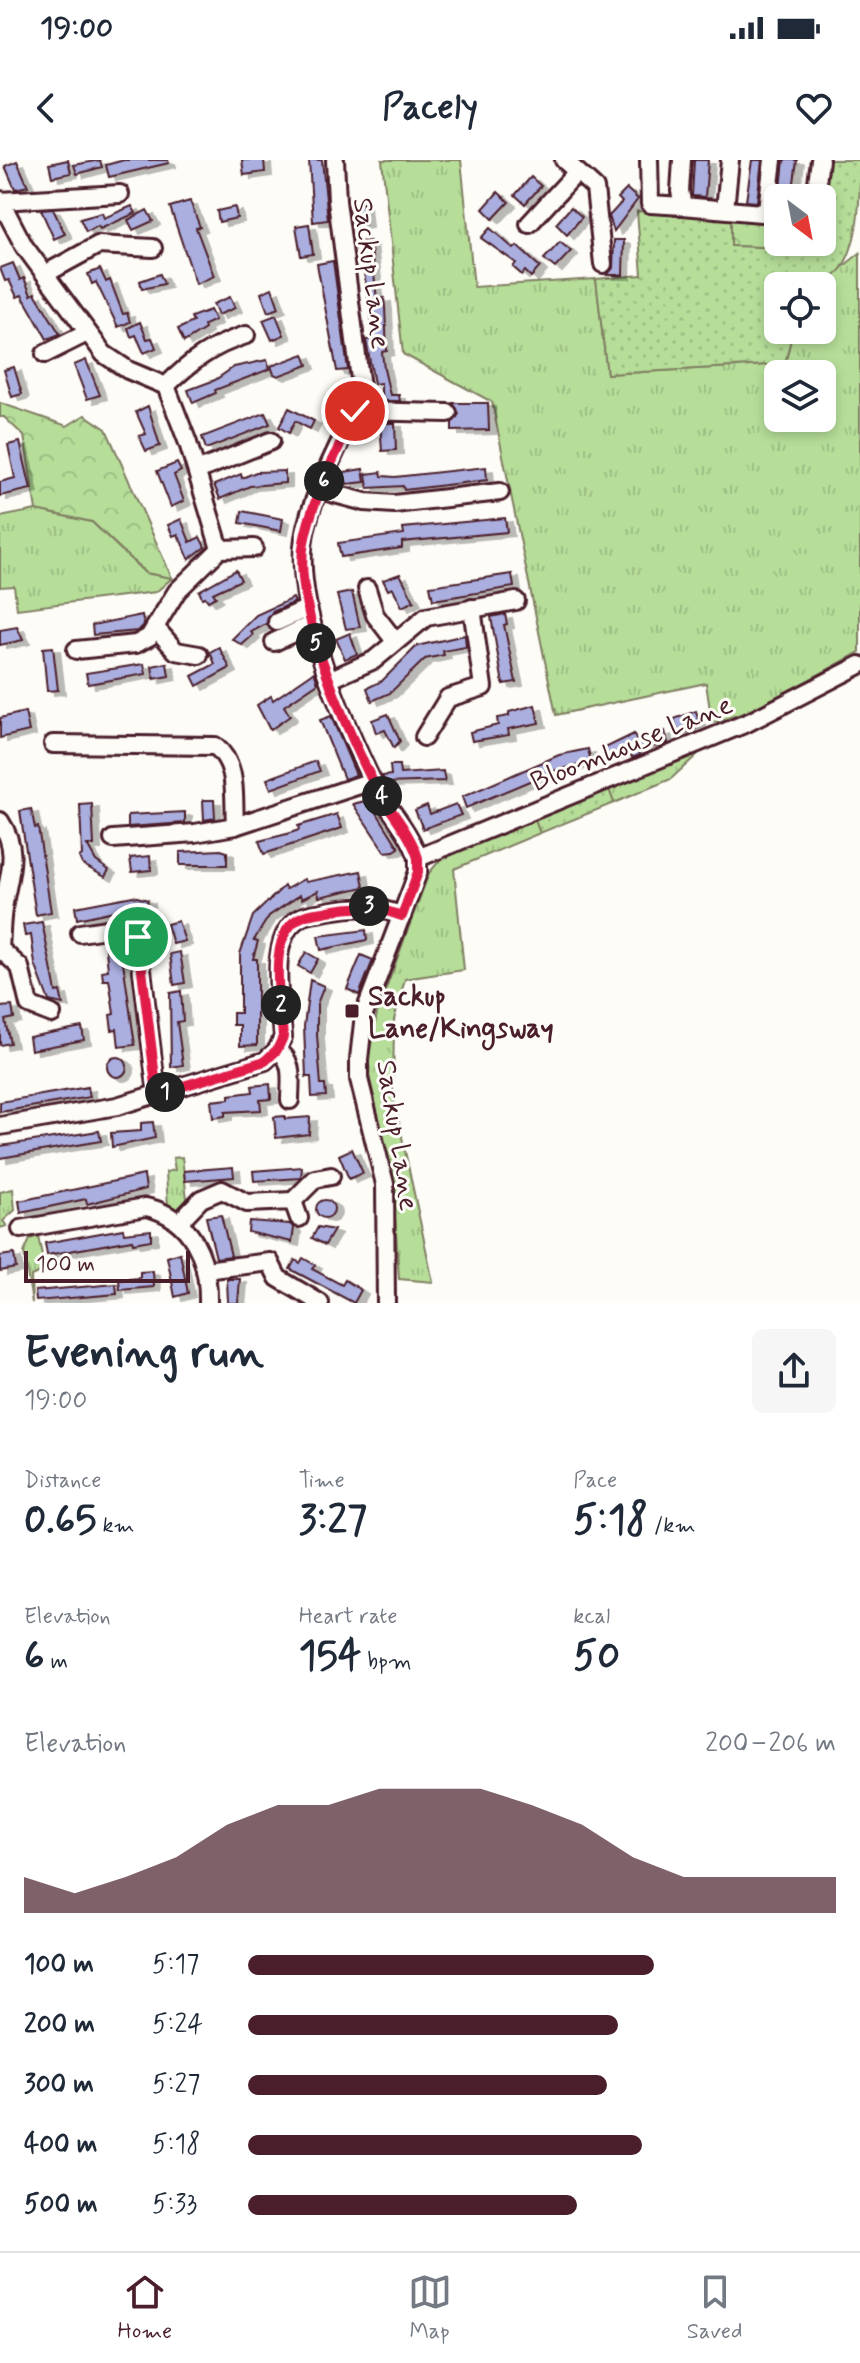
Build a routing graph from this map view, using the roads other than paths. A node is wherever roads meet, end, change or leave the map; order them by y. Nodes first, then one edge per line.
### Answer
1 (335, 160) edge
2 (564, 160) edge
3 (649, 160) edge
4 (682, 160) edge
5 (730, 160) edge
6 (773, 160) edge
7 (820, 160) edge
8 (577, 172) junction
9 (773, 184) edge
10 (817, 184) edge
11 (120, 194) dead end
12 (679, 196) junction
13 (0, 200) edge
14 (725, 209) junction
15 (764, 213) edge
16 (529, 224) dead end
17 (153, 248) dead end
18 (603, 264) dead end
19 (45, 274) junction
20 (87, 333) junction
21 (246, 335) dead end
22 (45, 354) dead end
23 (166, 386) junction
24 (355, 411) junction
25 (448, 413) dead end
26 (271, 441) dead end
27 (197, 471) junction
28 (320, 490) junction
29 (500, 492) dead end
30 (254, 548) dead end
31 (220, 549) junction
32 (367, 589) dead end
33 (516, 601) dead end
34 (472, 608) junction
35 (310, 616) junction
36 (277, 622) dead end
37 (155, 627) junction
38 (395, 641) junction
39 (274, 642) dead end
40 (76, 650) dead end
41 (199, 655) dead end
42 (860, 665) edge
43 (331, 679) junction
44 (424, 737) dead end
45 (53, 744) dead end
46 (372, 781) junction
47 (0, 821) edge
48 (235, 826) junction
49 (113, 839) dead end
50 (418, 858) junction
51 (402, 916) junction
52 (80, 933) dead end
53 (0, 949) edge
54 (52, 1014) dead end
55 (277, 1050) junction
56 (157, 1094) junction
57 (290, 1100) dead end
58 (0, 1126) edge
59 (331, 1176) dead end
60 (293, 1201) junction
61 (299, 1218) dead end
62 (179, 1222) junction
63 (21, 1229) dead end
64 (205, 1270) junction
65 (208, 1303) edge
66 (320, 1303) edge
67 (386, 1303) edge

1 - 24 street, Sackup Lane
2 - 8 street
3 - 12 street
4 - 12 street
5 - 14 street
6 - 9 street
7 - 10 street
8 - 16 street
8 - 18 street
11 - 13 street
12 - 14 street
13 - 19 street
14 - 15 street
17 - 19 street
19 - 20 street
20 - 22 street
20 - 23 street
21 - 23 street
23 - 27 street
24 - 25 street
24 - 28 street, Sackup Lane
26 - 27 street
27 - 31 street
28 - 29 street
28 - 35 street, Sackup Lane
30 - 31 street
31 - 37 street
32 - 38 street
33 - 34 street
34 - 38 street
34 - 44 street
35 - 36 street
35 - 39 street
35 - 43 street, Sackup Lane
37 - 40 street
37 - 41 street
38 - 43 street
42 - 50 street, Bloomhouse Lane
43 - 46 street, Sackup Lane
45 - 48 street
46 - 48 street
46 - 50 street, Sackup Lane
47 - 53 street
48 - 49 street
50 - 51 street, Sackup Lane
51 - 55 street
51 - 67 street, Sackup Lane
52 - 56 street
53 - 54 street
55 - 56 street
55 - 57 street
56 - 58 street
59 - 60 street
60 - 61 street
60 - 62 street
62 - 63 street
62 - 64 street
64 - 65 street
64 - 66 street

